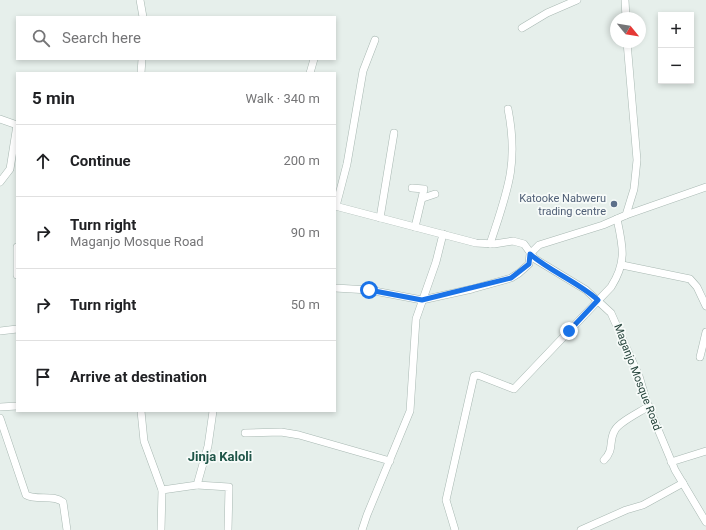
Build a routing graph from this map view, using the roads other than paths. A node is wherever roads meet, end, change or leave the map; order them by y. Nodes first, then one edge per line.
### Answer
1 (140, 0) edge
2 (577, 0) edge
3 (625, 0) edge
4 (626, 12) edge
5 (143, 16) edge
6 (522, 28) dead end
7 (375, 40) dead end
8 (628, 48) edge
9 (142, 60) edge
10 (314, 60) edge
11 (141, 72) edge
12 (310, 72) edge
13 (508, 108) dead end
14 (0, 119) edge
15 (16, 125) edge
16 (16, 131) edge
17 (394, 133) dead end
18 (0, 182) edge
19 (706, 187) edge
20 (412, 188) dead end
21 (435, 194) dead end
22 (423, 198) junction
23 (336, 202) edge
24 (336, 206) edge
25 (626, 215) junction
26 (380, 218) junction
27 (617, 219) junction
28 (415, 227) junction
29 (442, 234) junction
30 (490, 244) junction
31 (530, 254) junction
32 (622, 265) junction
33 (336, 288) edge
34 (422, 300) junction
35 (598, 300) junction
36 (706, 306) edge
37 (16, 329) edge
38 (0, 331) edge
39 (706, 332) edge
40 (700, 357) dead end
41 (16, 406) edge
42 (649, 406) junction
43 (0, 407) edge
44 (141, 412) edge
45 (213, 412) edge
46 (0, 418) edge
47 (245, 433) dead end
48 (706, 450) edge
49 (604, 460) dead end
50 (390, 461) junction
51 (671, 462) junction
52 (683, 483) junction
53 (197, 485) junction
54 (162, 490) junction
55 (706, 522) edge
56 (67, 530) edge
57 (161, 530) edge
58 (228, 530) edge
59 (362, 530) edge
60 (455, 530) edge
61 (581, 530) edge

1 - 5 street
2 - 6 street
3 - 4 street
7 - 23 street
8 - 25 street
9 - 11 street
10 - 12 street
13 - 30 street
14 - 15 street
16 - 18 street
17 - 26 street
19 - 25 street
20 - 22 street
21 - 22 street
22 - 28 street
24 - 26 street, Maganjo Mosque Road
25 - 27 street
26 - 28 street, Maganjo Mosque Road
27 - 31 street
27 - 32 street
28 - 29 street, Maganjo Mosque Road
29 - 30 street, Maganjo Mosque Road
29 - 34 street
30 - 31 street, Maganjo Mosque Road
31 - 34 street
31 - 35 street, Maganjo Mosque Road
32 - 35 street
32 - 36 street
33 - 34 street
34 - 50 street
35 - 42 street, Maganjo Mosque Road
35 - 60 street
37 - 38 street
39 - 40 street
41 - 43 street
42 - 49 street
42 - 51 street, Maganjo Mosque Road
44 - 54 street
45 - 53 street
46 - 56 street
47 - 50 street
48 - 51 street
50 - 59 street
51 - 52 street, Maganjo Mosque Road
52 - 55 street, Maganjo Mosque Road
52 - 61 street
53 - 54 street
53 - 58 street
54 - 57 street

